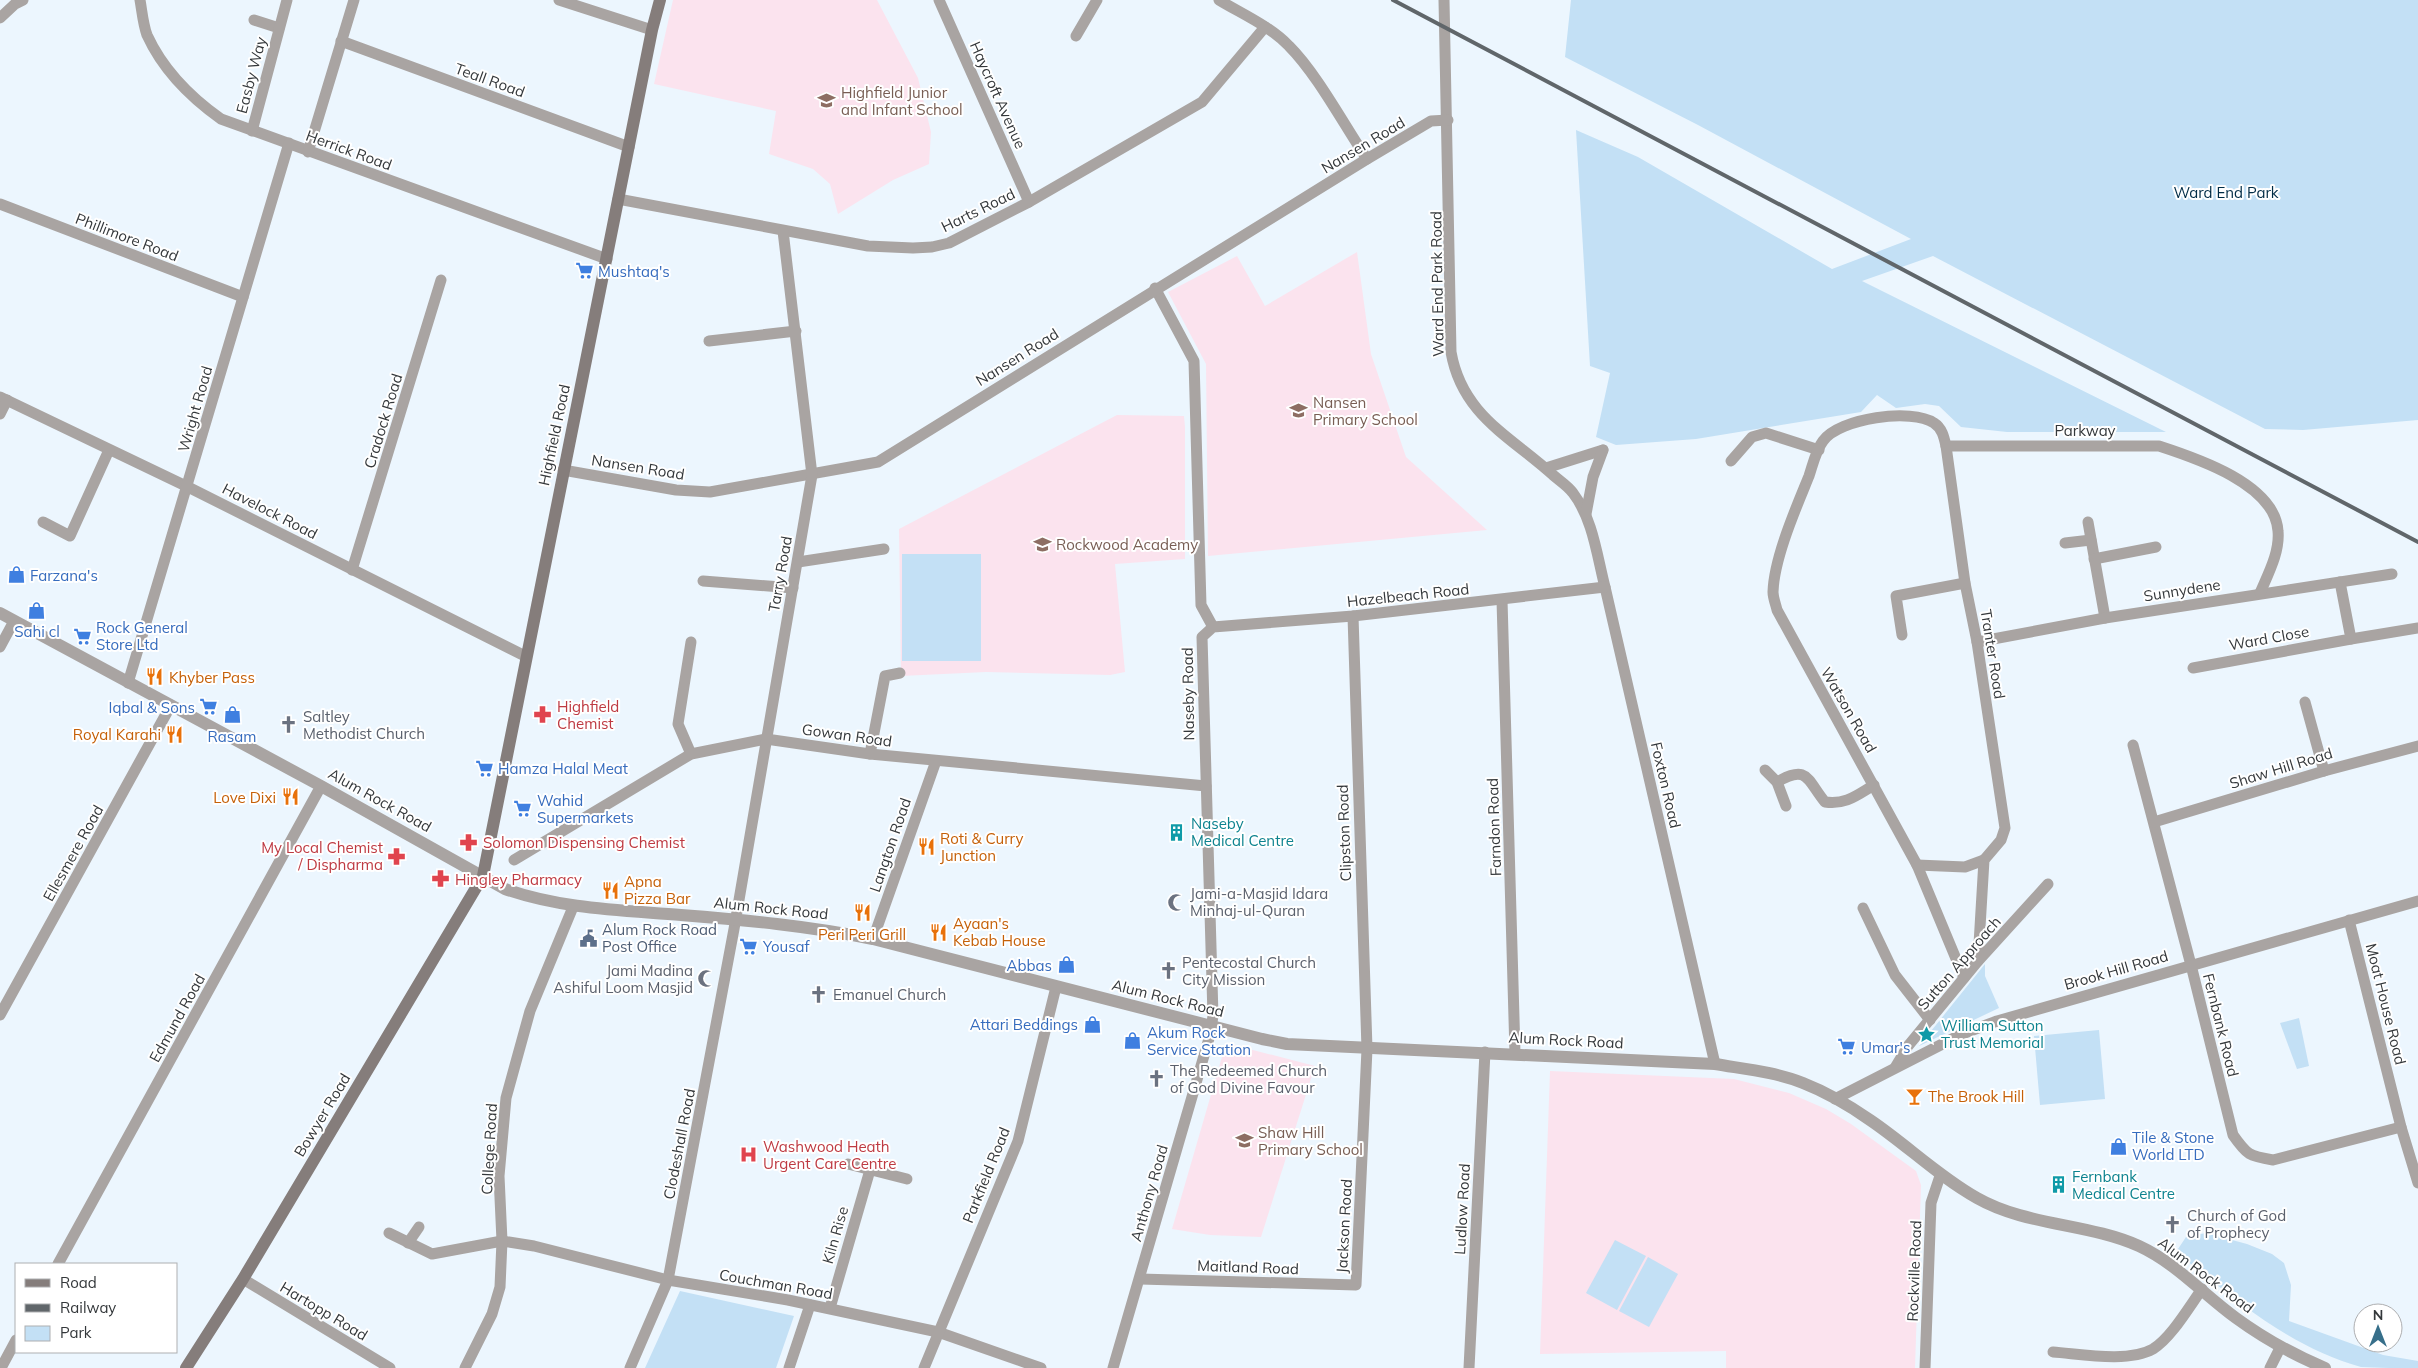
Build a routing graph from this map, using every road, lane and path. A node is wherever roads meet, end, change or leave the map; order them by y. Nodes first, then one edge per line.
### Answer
1 (23, 0) edge
2 (140, 0) edge
3 (287, 0) edge
4 (354, 0) edge
5 (559, 0) edge
6 (660, 0) edge
7 (939, 0) edge
8 (1097, 0) edge
9 (1219, 0) edge
10 (1444, 0) edge
11 (0, 18) edge
12 (254, 20) dead end
13 (1265, 27) junction
14 (279, 28) junction
15 (652, 30) junction
16 (1076, 36) dead end
17 (341, 40) junction
18 (1448, 120) junction
19 (252, 131) junction
20 (289, 143) junction
21 (629, 147) junction
22 (308, 152) junction
23 (1367, 159) junction
24 (618, 199) junction
25 (1029, 202) junction
26 (0, 204) edge
27 (783, 231) junction
28 (607, 259) junction
29 (440, 280) dead end
30 (1155, 288) junction
31 (243, 297) junction
32 (796, 331) junction
33 (709, 342) dead end
34 (3, 398) edge
35 (0, 414) edge
36 (1946, 446) junction
37 (109, 450) junction
38 (1818, 450) junction
39 (1731, 461) dead end
40 (1546, 468) junction
41 (563, 470) junction
42 (812, 475) junction
43 (188, 487) junction
44 (1586, 514) junction
45 (44, 522) dead end
46 (2088, 522) dead end
47 (2091, 540) junction
48 (2065, 544) dead end
49 (2156, 547) dead end
50 (884, 549) dead end
51 (2094, 559) junction
52 (798, 562) junction
53 (352, 570) junction
54 (2392, 574) dead end
55 (703, 581) dead end
56 (2340, 582) junction
57 (1965, 583) junction
58 (1605, 587) junction
59 (793, 588) junction
60 (2260, 593) junction
61 (1502, 600) junction
62 (0, 613) edge
63 (1353, 616) junction
64 (2105, 618) junction
65 (14, 621) junction
66 (1213, 627) junction
67 (2418, 628) edge
68 (1902, 635) dead end
69 (2351, 639) junction
70 (691, 642) dead end
71 (1978, 642) junction
72 (0, 647) edge
73 (525, 656) junction
74 (2193, 668) dead end
75 (900, 673) dead end
76 (128, 683) junction
77 (2305, 702) dead end
78 (171, 705) junction
79 (766, 739) junction
80 (2133, 745) dead end
81 (2418, 746) edge
82 (691, 754) junction
83 (870, 754) junction
84 (936, 761) junction
85 (1765, 770) dead end
86 (2324, 771) junction
87 (1777, 782) junction
88 (1874, 785) junction
89 (321, 786) junction
90 (1206, 786) junction
91 (1786, 806) dead end
92 (2154, 822) junction
93 (514, 860) dead end
94 (1984, 860) junction
95 (1917, 865) junction
96 (483, 876) junction
97 (2048, 884) dead end
98 (2418, 901) edge
99 (573, 907) junction
100 (1863, 908) dead end
101 (735, 920) junction
102 (2349, 920) junction
103 (873, 940) junction
104 (1978, 961) junction
105 (2191, 964) junction
106 (1964, 978) junction
107 (1056, 987) junction
108 (0, 1016) edge
109 (1930, 1020) junction
110 (1212, 1025) junction
111 (1367, 1049) junction
112 (1485, 1052) junction
113 (1515, 1053) junction
114 (1715, 1064) junction
115 (1896, 1066) junction
116 (1835, 1099) junction
117 (2401, 1127) junction
118 (848, 1164) dead end
119 (870, 1170) junction
120 (1940, 1176) junction
121 (907, 1179) dead end
122 (2418, 1183) edge
123 (419, 1227) dead end
124 (389, 1233) dead end
125 (502, 1241) junction
126 (408, 1243) junction
127 (59, 1263) edge
128 (243, 1279) junction
129 (1140, 1279) junction
130 (668, 1280) junction
131 (1356, 1285) joint
132 (2202, 1289) junction
133 (810, 1305) junction
134 (830, 1308) junction
135 (938, 1332) junction
136 (15, 1342) edge
137 (2280, 1348) junction
138 (2053, 1352) dead end
139 (1, 1368) edge
140 (186, 1368) edge
141 (390, 1368) edge
142 (465, 1368) edge
143 (630, 1368) edge
144 (789, 1368) edge
145 (924, 1368) edge
146 (1041, 1368) edge
147 (1113, 1368) edge
148 (1469, 1368) edge
149 (1925, 1368) edge
150 (2270, 1368) edge
151 (2325, 1368) edge

1 - 11 street
2 - 19 street, Herrick Road
3 - 14 street, Easby Way
4 - 17 street
5 - 15 street
6 - 15 main road, Highfield Road
7 - 25 street, Haycroft Avenue
8 - 16 street
9 - 13 street
10 - 18 street, Ward End Park Road
12 - 14 street, Easby Way
13 - 23 street
13 - 25 street, Harts Road
14 - 19 street, Easby Way
15 - 21 main road, Highfield Road
17 - 21 street, Teall Road
17 - 22 street
18 - 23 street, Nansen Road
18 - 40 street, Ward End Park Road
19 - 20 street, Herrick Road
20 - 22 street, Herrick Road
20 - 31 street, Wright Road
21 - 24 main road, Highfield Road
22 - 28 street, Herrick Road
23 - 30 street, Nansen Road
24 - 27 street, Harts Road
24 - 28 main road, Highfield Road
25 - 27 street, Harts Road
26 - 31 street, Phillimore Road
27 - 32 street, Tarry Road
28 - 41 main road, Highfield Road
29 - 53 street, Cradock Road
30 - 42 street, Nansen Road
30 - 66 street
31 - 43 street, Wright Road
32 - 33 street
32 - 42 street, Tarry Road
34 - 35 street
34 - 37 street, Havelock Road
36 - 38 street
36 - 57 street, Tranter Road
36 - 60 street, Parkway
37 - 43 street, Havelock Road
37 - 45 street
38 - 39 street
38 - 88 street, Watson Road
40 - 44 street, Ward End Park Road
40 - 44 street
41 - 42 street, Nansen Road
41 - 73 main road, Highfield Road
42 - 52 street, Tarry Road
43 - 53 street, Havelock Road
43 - 76 street, Wright Road
44 - 58 street, Foxton Road
46 - 47 street
47 - 48 street
47 - 51 street
49 - 51 street
50 - 52 street
51 - 64 street
52 - 59 street, Tarry Road
53 - 73 street, Havelock Road
54 - 56 street, Sunnydene
55 - 59 street
56 - 60 street, Sunnydene
56 - 69 street
57 - 68 street
57 - 71 street, Tranter Road
58 - 61 street, Hazelbeach Road
58 - 114 street, Foxton Road
59 - 79 street, Tarry Road
60 - 64 street, Sunnydene
61 - 63 street, Hazelbeach Road
61 - 113 street, Farndon Road
62 - 65 street, Alum Rock Road
63 - 66 street, Hazelbeach Road
63 - 111 street, Clipston Road
64 - 71 street, Sunnydene
65 - 72 street
65 - 76 street, Alum Rock Road
66 - 90 street, Naseby Road
67 - 69 street, Ward Close
69 - 74 street, Ward Close
70 - 82 street
71 - 94 street, Tranter Road
73 - 96 main road, Highfield Road
75 - 83 street
76 - 78 street, Alum Rock Road
77 - 86 street
78 - 89 street, Alum Rock Road
78 - 108 street, Ellesmere Road
79 - 82 street, Gowan Road
79 - 83 street, Gowan Road
79 - 101 street, Tarry Road
80 - 92 street, Fernbank Road
81 - 86 street, Shaw Hill Road
82 - 93 street, Gowan Road
83 - 84 street, Gowan Road
84 - 90 street, Gowan Road
84 - 103 street, Langton Road
85 - 87 street
86 - 92 street, Shaw Hill Road
87 - 88 street
87 - 91 street
88 - 95 street, Watson Road
89 - 96 street, Alum Rock Road
89 - 127 street, Edmund Road
90 - 110 street, Naseby Road
92 - 105 street, Fernbank Road
94 - 95 street
94 - 104 street
95 - 106 street, Watson Road
96 - 99 street, Alum Rock Road
96 - 128 main road, Bowyer Road
97 - 104 street, Sutton Approach
98 - 102 street, Brook Hill Road
99 - 101 street, Alum Rock Road
99 - 125 street, College Road
100 - 109 street
101 - 103 street, Alum Rock Road
101 - 130 street, Clodeshall Road
102 - 105 street, Brook Hill Road
102 - 117 street, Moat House Road
103 - 107 street, Alum Rock Road
104 - 106 street, Sutton Approach
105 - 115 street, Brook Hill Road
105 - 117 street, Fernbank Road
106 - 109 street, Sutton Approach
107 - 110 street, Alum Rock Road
107 - 135 street, Parkfield Road
109 - 115 street, Sutton Approach
110 - 111 street, Alum Rock Road
110 - 129 street, Anthony Road
111 - 112 street, Alum Rock Road
111 - 131 street, Jackson Road
112 - 113 street, Alum Rock Road
112 - 148 street, Ludlow Road
113 - 114 street, Alum Rock Road
114 - 116 street, Alum Rock Road
115 - 116 street, Brook Hill Road
116 - 120 street, Alum Rock Road
117 - 122 street, Moat House Road
118 - 119 street
119 - 121 street
119 - 134 street, Kiln Rise
120 - 132 street, Alum Rock Road
120 - 149 street, Rockville Road
123 - 126 street
124 - 126 street, Couchman Road
125 - 126 street, Couchman Road
125 - 130 street, Couchman Road
125 - 142 street, College Road
128 - 140 main road, Bowyer Road
128 - 141 street, Hartopp Road
129 - 131 street, Maitland Road
129 - 147 street, Anthony Road
130 - 133 street, Couchman Road
130 - 143 street, Clodeshall Road
132 - 137 street, Alum Rock Road
132 - 138 street
133 - 134 street, Couchman Road
133 - 144 street
134 - 135 street, Couchman Road
135 - 145 street, Parkfield Road
135 - 146 street, Couchman Road
136 - 139 street
137 - 150 street
137 - 151 street, Alum Rock Road

